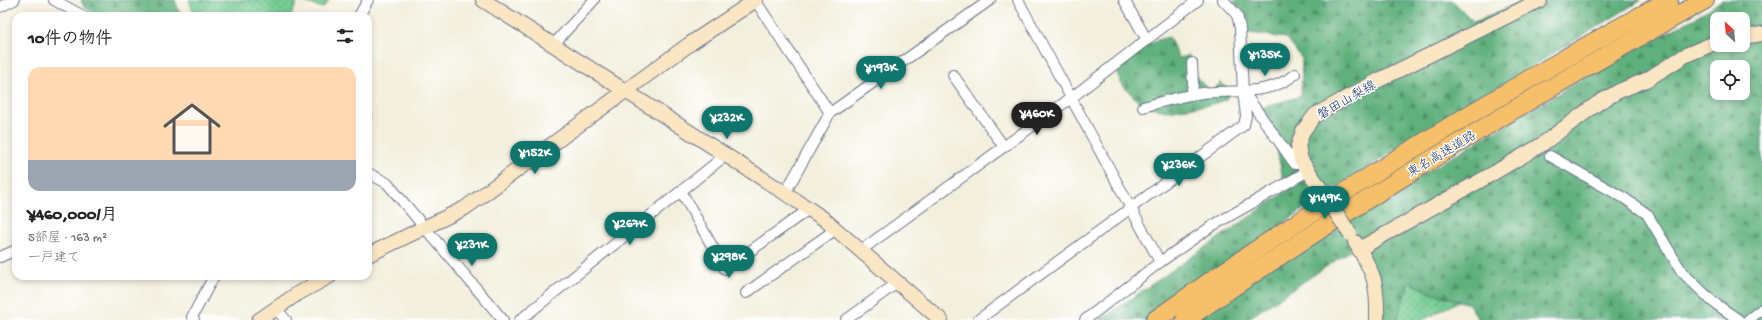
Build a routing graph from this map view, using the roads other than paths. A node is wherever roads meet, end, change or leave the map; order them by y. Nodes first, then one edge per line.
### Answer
1 (14, 0) edge
2 (54, 0) edge
3 (368, 0) edge
4 (594, 0) edge
5 (755, 0) edge
6 (990, 0) edge
7 (1018, 0) edge
8 (1124, 0) edge
9 (1198, 0) edge
10 (1223, 0) edge
11 (1540, 0) edge
12 (1669, 0) edge
13 (1705, 0) edge
14 (489, 1) edge
15 (0, 7) edge
16 (76, 12) edge
17 (361, 12) edge
18 (1762, 34) edge
19 (1750, 36) edge
20 (1147, 40) junction
21 (554, 45) junction
22 (1710, 45) edge
23 (1192, 63) dead end
24 (1295, 74) dead end
25 (953, 75) dead end
26 (626, 91) junction
27 (1243, 92) junction
28 (1191, 95) junction
29 (1071, 98) junction
30 (1143, 107) dead end
31 (830, 113) junction
32 (1004, 147) junction
33 (726, 155) junction
34 (1550, 156) dead end
35 (1306, 167) junction
36 (372, 175) edge
37 (681, 191) junction
38 (785, 193) junction
39 (809, 209) junction
40 (1131, 209) junction
41 (425, 228) junction
42 (836, 229) junction
43 (1359, 249) junction
44 (860, 250) junction
45 (12, 252) edge
46 (372, 253) edge
47 (0, 257) edge
48 (1160, 262) junction
49 (212, 280) edge
50 (323, 280) edge
51 (897, 283) junction
52 (746, 293) dead end
53 (275, 308) junction
54 (1762, 310) edge
55 (194, 320) edge
56 (259, 320) edge
57 (286, 320) edge
58 (503, 320) edge
59 (520, 320) edge
60 (846, 320) edge
61 (942, 320) edge
62 (978, 320) edge
63 (1085, 320) edge
64 (1155, 320) edge
65 (1184, 320) edge
66 (1377, 320) edge
67 (1739, 320) edge
68 (1748, 320) edge

1 - 15 street
2 - 16 street
3 - 17 street
4 - 21 street
5 - 26 street
5 - 31 street
6 - 31 street
7 - 29 street
8 - 20 street
9 - 20 street
10 - 27 street
11 - 35 street, 磐田山梨線
12 - 64 highway, 東名高速道路
13 - 65 highway, 東名高速道路
14 - 21 street
18 - 19 street
20 - 29 street
21 - 26 street
22 - 43 street
23 - 28 street
24 - 27 street
25 - 32 street
26 - 33 street
26 - 41 street
27 - 28 street
27 - 35 street
27 - 40 street
28 - 30 street
29 - 32 street
29 - 40 street
31 - 38 street
32 - 44 street
33 - 37 street
33 - 38 street
34 - 67 street
35 - 43 street, 磐田山梨線, bridge
35 - 48 street
36 - 41 street
37 - 39 street
37 - 59 street
38 - 39 street
39 - 42 street
40 - 48 street
40 - 62 street
41 - 46 street
41 - 58 street
42 - 44 street
42 - 52 street
43 - 66 street, 磐田山梨線
44 - 51 street
45 - 47 street
48 - 63 street
49 - 55 street
50 - 53 street
51 - 60 street
51 - 61 street
53 - 56 street
53 - 57 street
54 - 68 street

